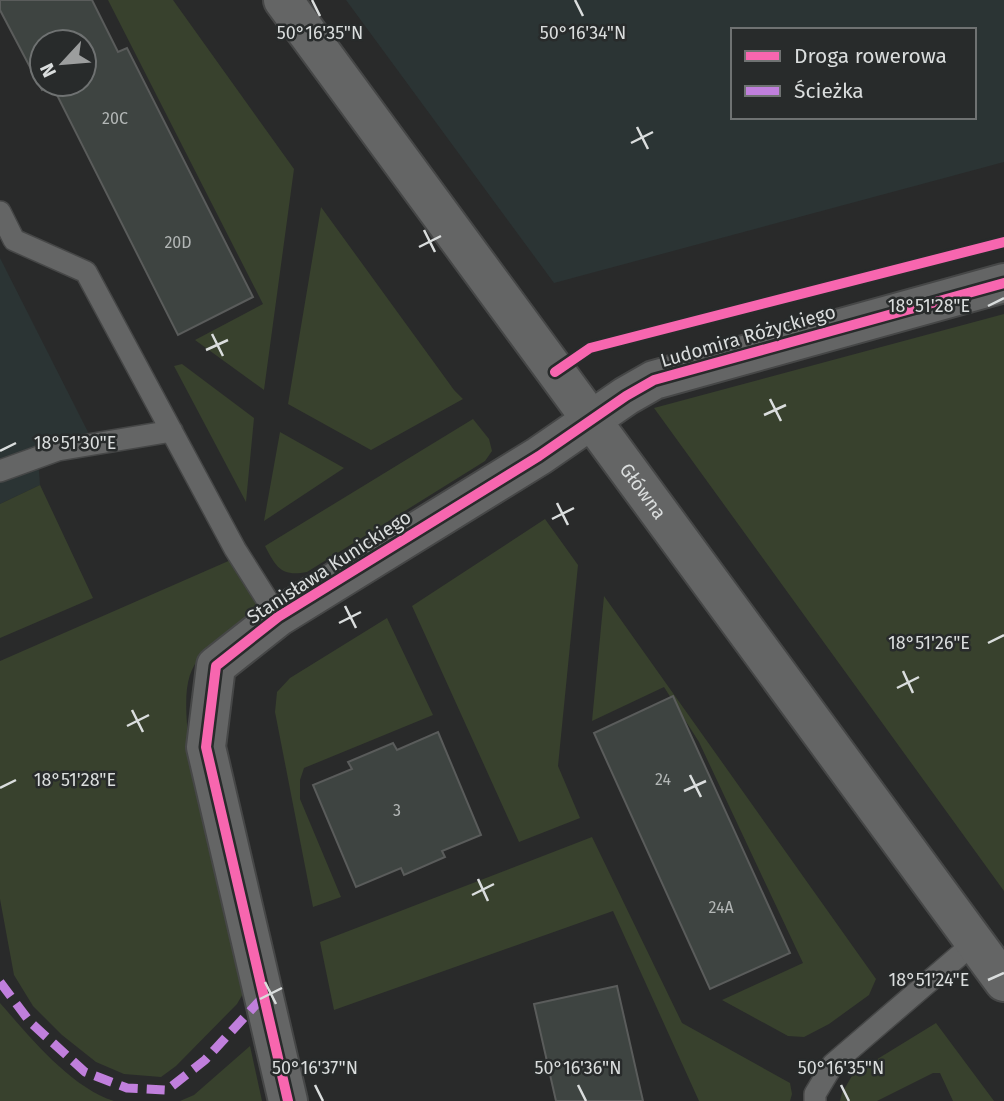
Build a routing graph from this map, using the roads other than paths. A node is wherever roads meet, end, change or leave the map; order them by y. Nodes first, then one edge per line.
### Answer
1 (282, 0) edge
2 (0, 212) edge
3 (1004, 283) edge
4 (592, 422) junction
5 (172, 431) junction
6 (0, 471) edge
7 (278, 617) junction
8 (975, 942) junction
9 (1004, 982) edge
10 (288, 1101) edge
11 (815, 1101) edge

1 - 4 street, Główna
2 - 5 lane
3 - 4 street, Ludomira Różyckiego
4 - 7 street, Stanisława Kunickiego
4 - 8 street, Główna
5 - 6 lane
5 - 7 lane
7 - 10 street, Stanisława Kunickiego
8 - 9 street, Główna
8 - 11 lane

